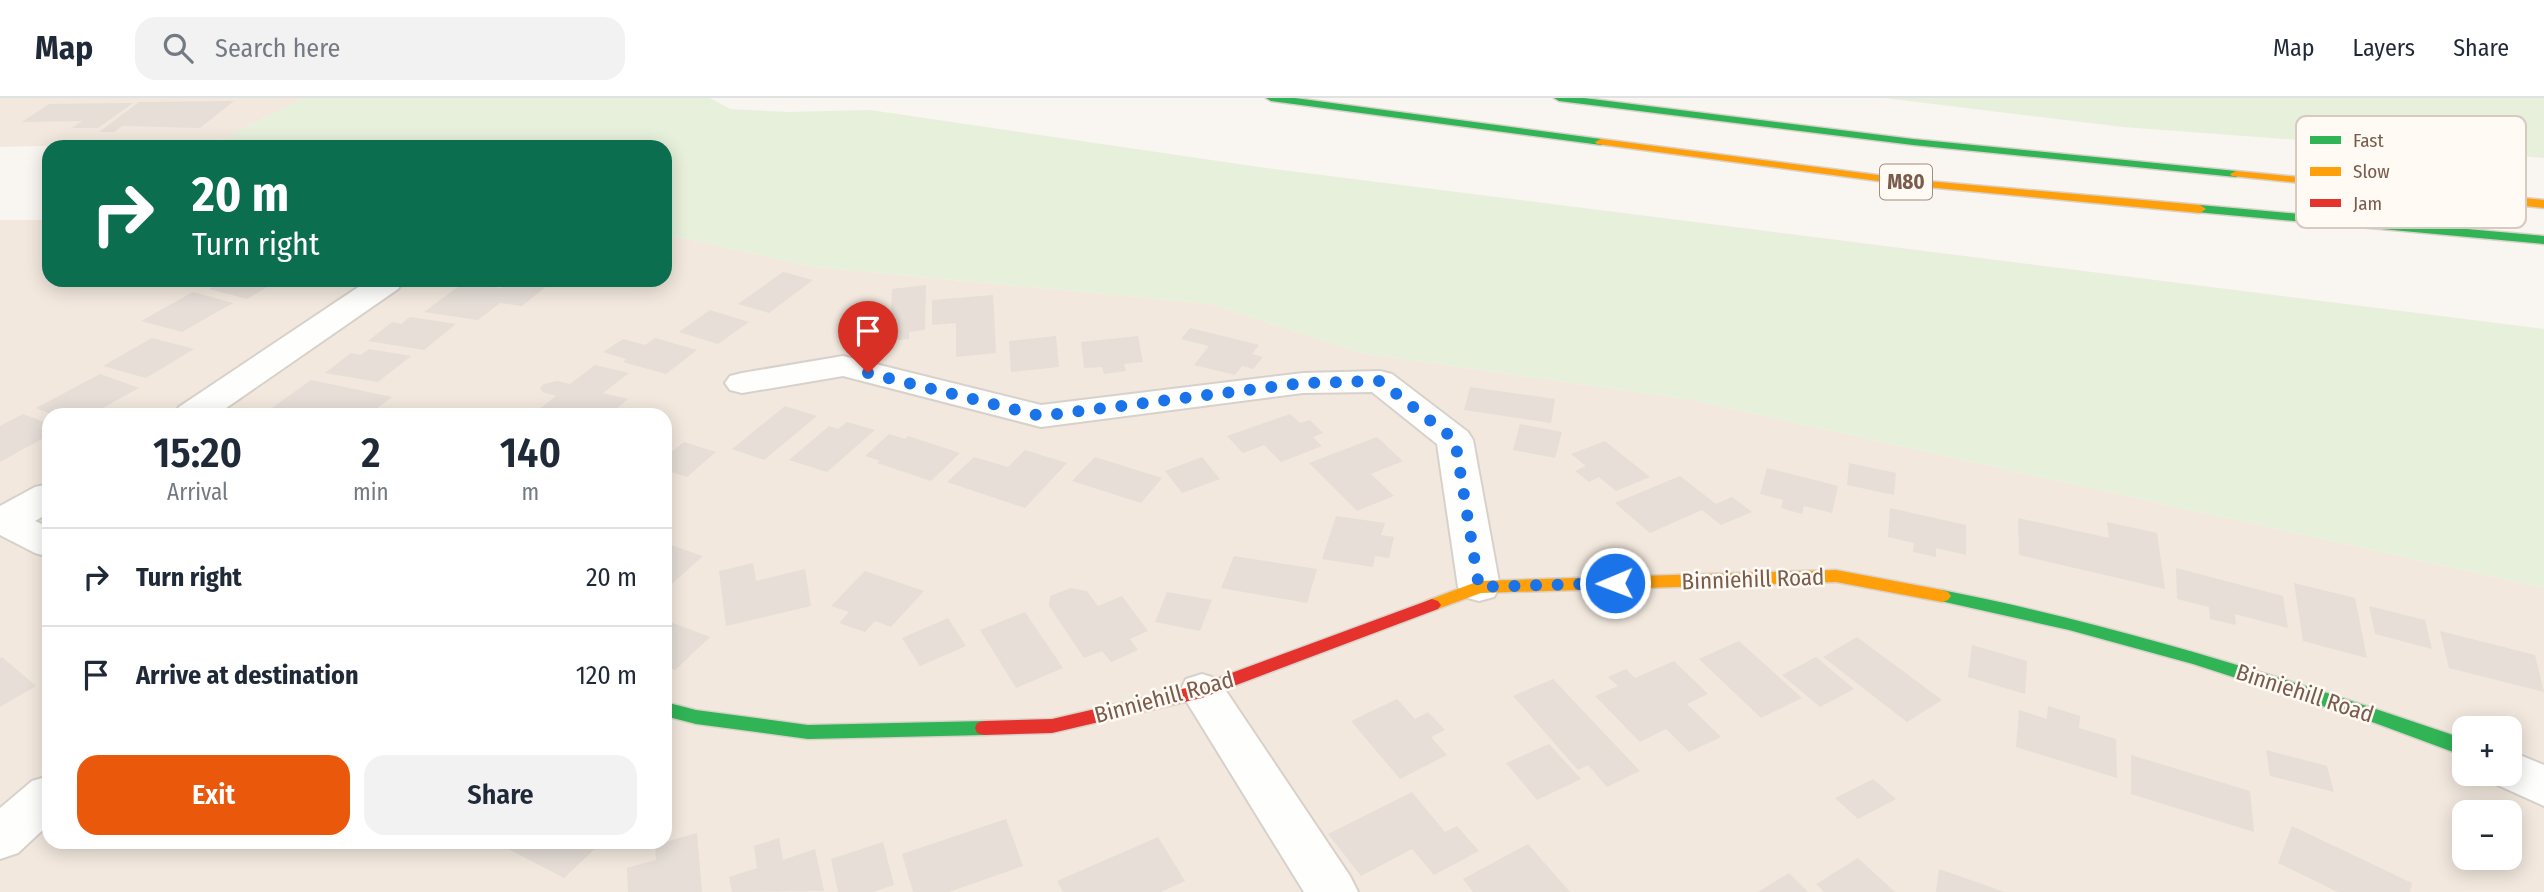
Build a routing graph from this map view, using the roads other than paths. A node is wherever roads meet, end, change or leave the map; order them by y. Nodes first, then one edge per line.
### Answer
1 (1271, 98) edge
2 (1559, 98) edge
3 (2296, 180) edge
4 (2526, 202) edge
5 (2544, 204) edge
6 (2296, 217) edge
7 (2412, 228) edge
8 (2544, 240) edge
9 (380, 287) edge
10 (742, 383) dead end
11 (201, 408) edge
12 (42, 500) edge
13 (2, 520) edge
14 (42, 540) edge
15 (1479, 587) junction
16 (1202, 691) junction
17 (672, 711) edge
18 (2452, 743) edge
19 (2522, 776) edge
20 (2544, 787) edge
21 (42, 801) edge
22 (0, 838) edge
23 (1332, 892) edge

1 - 6 main road, M80
2 - 3 main road, M80
4 - 5 main road, M80
7 - 8 main road, M80
9 - 11 street
10 - 15 street
12 - 13 street
13 - 14 street
15 - 16 main road, Binniehill Road
15 - 18 main road, Binniehill Road
16 - 17 main road, Binniehill Road
16 - 23 street
19 - 20 street
21 - 22 street

